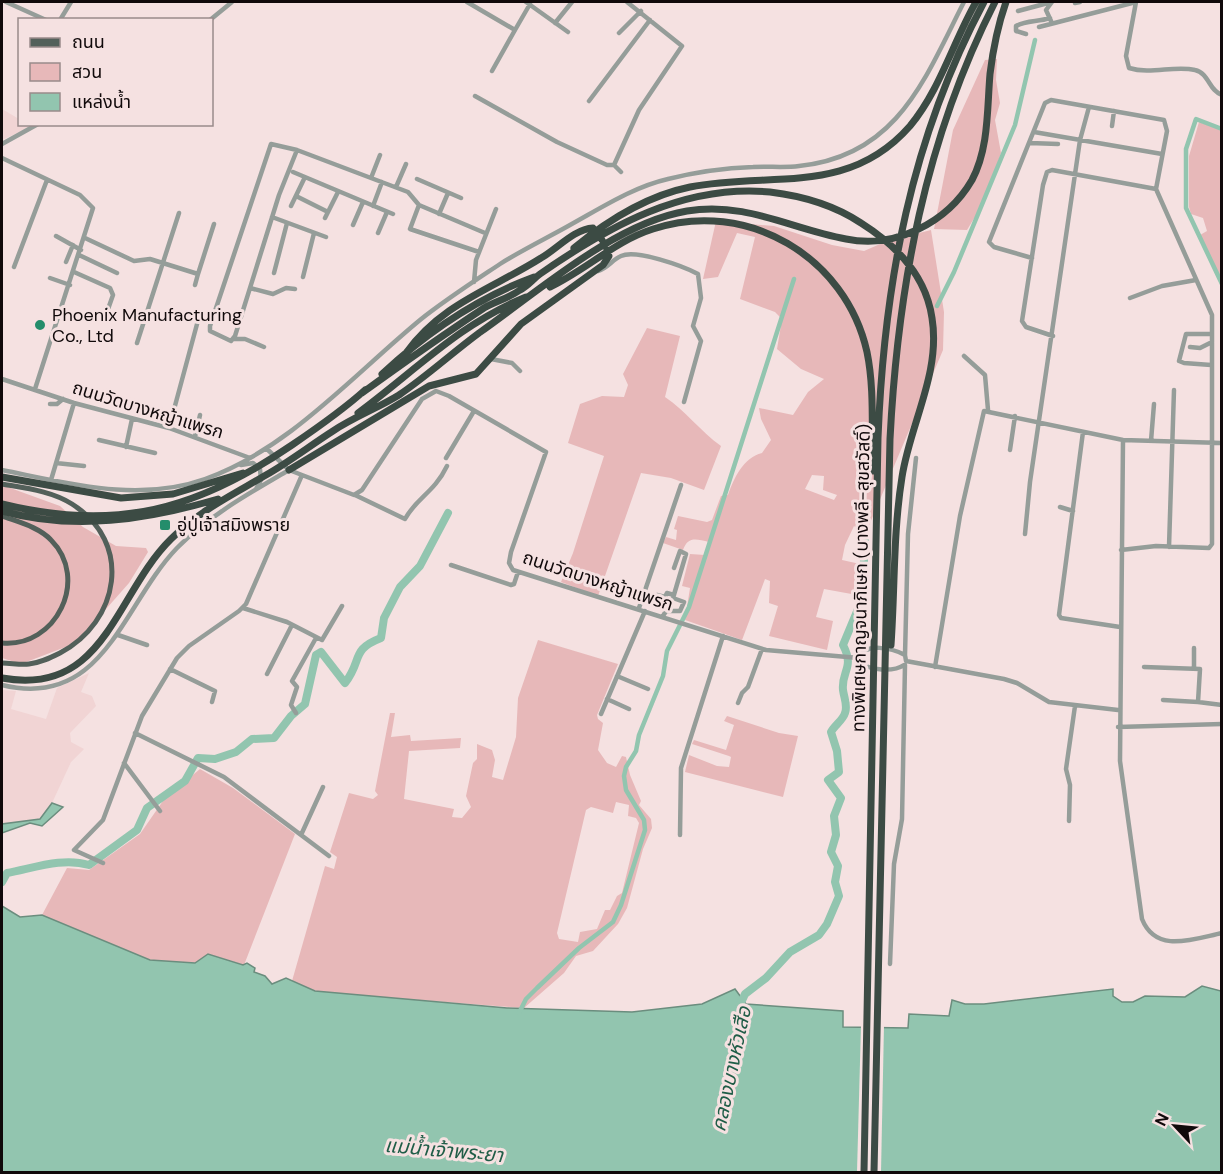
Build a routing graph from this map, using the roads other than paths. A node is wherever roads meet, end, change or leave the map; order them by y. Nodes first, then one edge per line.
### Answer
1 (6, 2) edge
2 (71, 2) edge
3 (232, 2) edge
4 (467, 2) edge
5 (573, 2) edge
6 (627, 2) edge
7 (964, 2) edge
8 (976, 2) edge
9 (984, 2) edge
10 (995, 2) edge
11 (1006, 2) edge
12 (1136, 2) edge
13 (528, 3) edge
14 (1049, 3) edge
15 (641, 11) junction
16 (1018, 11) dead end
17 (42, 18) edge
18 (61, 18) edge
19 (212, 18) edge
20 (650, 20) junction
21 (1051, 20) junction
22 (555, 22) junction
23 (1039, 27) dead end
24 (515, 30) junction
25 (568, 32) dead end
26 (619, 33) dead end
27 (1026, 34) dead end
28 (492, 71) dead end
29 (1221, 95) edge
30 (476, 96) dead end
31 (589, 101) dead end
32 (1089, 107) junction
33 (1114, 111) junction
34 (34, 126) edge
35 (1112, 126) dead end
36 (1034, 132) junction
37 (1080, 140) junction
38 (1030, 143) junction
39 (2, 144) edge
40 (1058, 144) dead end
41 (297, 150) junction
42 (1162, 154) junction
43 (380, 155) dead end
44 (2, 158) edge
45 (406, 164) dead end
46 (614, 165) junction
47 (293, 172) dead end
48 (621, 172) dead end
49 (1077, 175) junction
50 (305, 177) junction
51 (371, 178) junction
52 (417, 179) dead end
53 (47, 180) junction
54 (382, 182) junction
55 (396, 187) junction
56 (1156, 189) junction
57 (338, 192) junction
58 (448, 193) junction
59 (296, 196) junction
60 (461, 198) dead end
61 (363, 202) junction
62 (419, 205) junction
63 (291, 206) dead end
64 (373, 206) junction
65 (495, 209) dead end
66 (328, 212) junction
67 (179, 213) dead end
68 (439, 214) junction
69 (272, 217) junction
70 (325, 218) dead end
71 (288, 222) junction
72 (214, 224) dead end
73 (353, 225) dead end
74 (314, 232) junction
75 (378, 233) dead end
76 (485, 233) junction
77 (56, 236) dead end
78 (326, 237) dead end
79 (85, 238) junction
80 (73, 245) junction
81 (80, 252) junction
82 (478, 252) junction
83 (1032, 258) junction
84 (66, 262) dead end
85 (163, 263) junction
86 (556, 263) junction
87 (14, 267) dead end
88 (74, 272) junction
89 (595, 272) junction
90 (117, 273) dead end
91 (274, 273) dead end
92 (198, 274) junction
93 (537, 276) junction
94 (303, 277) dead end
95 (50, 278) dead end
96 (1196, 280) junction
97 (474, 282) junction
98 (70, 285) junction
99 (195, 285) dead end
100 (250, 288) junction
101 (295, 289) dead end
102 (537, 293) junction
103 (1130, 297) dead end
104 (107, 312) dead end
105 (200, 313) dead end
106 (1212, 334) junction
107 (1053, 336) junction
108 (233, 339) junction
109 (1212, 342) junction
110 (137, 343) dead end
111 (264, 347) dead end
112 (1190, 347) dead end
113 (406, 353) junction
114 (964, 356) dead end
115 (491, 359) junction
116 (1212, 365) junction
117 (520, 371) dead end
118 (2, 379) edge
119 (35, 388) junction
120 (1174, 390) dead end
121 (362, 393) junction
122 (63, 399) junction
123 (684, 402) dead end
124 (74, 403) junction
125 (50, 404) dead end
126 (1154, 404) dead end
127 (988, 410) junction
128 (474, 411) junction
129 (201, 415) dead end
130 (1014, 416) junction
131 (132, 419) junction
132 (1038, 422) junction
133 (169, 429) junction
134 (336, 429) junction
135 (1083, 432) junction
136 (195, 437) junction
137 (99, 440) dead end
138 (1123, 440) junction
139 (1151, 441) junction
140 (1171, 442) junction
141 (1212, 443) junction
142 (1221, 443) edge
143 (126, 447) junction
144 (267, 449) junction
145 (1010, 450) dead end
146 (155, 453) dead end
147 (250, 458) junction
148 (446, 458) dead end
149 (916, 458) dead end
150 (56, 463) junction
151 (84, 466) dead end
152 (447, 466) dead end
153 (232, 468) junction
154 (256, 469) junction
155 (2, 470) edge
156 (289, 470) junction
157 (302, 475) junction
158 (2, 477) edge
159 (51, 480) junction
160 (2, 484) edge
161 (681, 485) dead end
162 (255, 491) junction
163 (354, 495) junction
164 (226, 496) junction
165 (2, 504) edge
166 (1060, 507) dead end
167 (2, 511) edge
168 (1073, 511) junction
169 (876, 512) junction
170 (2, 516) edge
171 (1025, 534) dead end
172 (1169, 547) junction
173 (1121, 550) junction
174 (451, 564) dead end
175 (674, 568) dead end
176 (518, 572) junction
177 (657, 595) dead end
178 (674, 595) junction
179 (342, 606) dead end
180 (243, 608) junction
181 (639, 609) junction
182 (645, 610) junction
183 (663, 616) junction
184 (292, 625) junction
185 (1120, 627) junction
186 (118, 634) junction
187 (723, 636) junction
188 (316, 638) junction
189 (2, 643) edge
190 (147, 645) dead end
191 (1194, 648) dead end
192 (762, 649) junction
193 (859, 658) junction
194 (905, 660) junction
195 (2, 663) edge
196 (935, 667) junction
197 (1144, 667) dead end
198 (1194, 668) junction
199 (170, 669) junction
200 (267, 674) dead end
201 (617, 676) junction
202 (2, 678) edge
203 (2, 685) edge
204 (648, 689) dead end
205 (607, 699) junction
206 (1163, 700) dead end
207 (212, 702) dead end
208 (1198, 702) junction
209 (738, 703) dead end
210 (1221, 705) edge
211 (1075, 706) junction
212 (629, 709) dead end
213 (1118, 710) junction
214 (294, 711) dead end
215 (601, 714) dead end
216 (884, 720) junction
217 (1221, 724) edge
218 (1118, 727) junction
219 (135, 733) junction
220 (124, 763) junction
221 (323, 787) dead end
222 (158, 810) dead end
223 (1069, 821) dead end
224 (301, 835) junction
225 (680, 836) dead end
226 (329, 856) dead end
227 (103, 863) dead end
228 (1221, 933) edge
229 (890, 964) dead end
230 (864, 1173) edge
231 (874, 1173) edge

1 - 17 street
2 - 18 street
3 - 19 street
4 - 24 street
5 - 22 street
6 - 15 street
7 - 97 street
8 - 86 highway
9 - 169 highway, ทางพิเศษกาญจนาภิเษก (บางพลี-สุขสวัสดิ์)
10 - 216 highway, ทางพิเศษกาญจนาภิเษก (บางพลี-สุขสวัสดิ์)
11 - 102 highway
12 - 21 street
12 - 29 street
13 - 22 street
13 - 24 street
14 - 16 street
14 - 21 street
15 - 20 street
15 - 26 street
20 - 31 street
20 - 46 street
21 - 23 street
21 - 27 street
22 - 25 street
24 - 28 street
30 - 46 street
32 - 33 street
32 - 36 street
32 - 37 street
33 - 35 street
33 - 42 street
34 - 39 street
36 - 37 street
36 - 38 street
37 - 42 street
37 - 49 street
38 - 40 street
38 - 83 street
41 - 51 street
41 - 69 street
41 - 108 street
42 - 56 street
43 - 51 street
44 - 53 street
45 - 55 street
46 - 48 street
47 - 50 street
49 - 56 street
49 - 83 street
49 - 107 street
50 - 57 street
50 - 59 street
51 - 54 street
52 - 58 street
53 - 79 street
53 - 87 street
54 - 55 street
54 - 64 street
55 - 62 street
56 - 96 street
57 - 61 street
57 - 66 street
58 - 60 street
58 - 68 street
59 - 63 street
59 - 66 street
61 - 64 street
61 - 73 street
62 - 68 street
62 - 82 street
64 - 75 street
65 - 76 street
66 - 70 street
67 - 85 street
68 - 76 street
69 - 71 street
69 - 100 street
71 - 74 street
71 - 91 street
72 - 92 street
74 - 78 street
74 - 94 street
76 - 82 street
77 - 80 street
79 - 81 street
79 - 85 street
80 - 81 street
80 - 84 street
81 - 88 street
81 - 90 street
82 - 97 street
83 - 107 street
85 - 92 street
85 - 110 street
86 - 93 highway
86 - 216 highway
88 - 98 street
88 - 104 street
89 - 113 highway
89 - 115 highway
89 - 123 street
92 - 99 street
93 - 113 highway
93 - 121 highway
95 - 98 street
96 - 103 street
96 - 106 street
97 - 144 street
98 - 119 street
100 - 101 street
100 - 108 street
102 - 134 highway
102 - 134 highway
102 - 169 highway
105 - 133 street
106 - 109 street
106 - 116 street
107 - 132 street
108 - 111 street
109 - 112 street
109 - 116 street
113 - 121 highway
114 - 127 street
115 - 117 street
115 - 156 highway
116 - 141 street
118 - 119 street, ถนนวัดบางหญ้าแพรก
119 - 122 street, ถนนวัดบางหญ้าแพรก
120 - 140 street
121 - 154 highway
122 - 124 street, ถนนวัดบางหญ้าแพรก
122 - 125 street
124 - 131 street, ถนนวัดบางหญ้าแพรก
124 - 150 street
126 - 139 street
127 - 130 street
127 - 196 street
128 - 148 street
128 - 163 street, ถนนวัดบางหญ้าแพรก
128 - 176 street, ถนนวัดบางหญ้าแพรก
129 - 136 street
130 - 132 street
130 - 145 street
131 - 133 street, ถนนวัดบางหญ้าแพรก
131 - 143 street
132 - 135 street
132 - 171 street
133 - 136 street, ถนนวัดบางหญ้าแพรก
134 - 164 highway
135 - 138 street
135 - 168 street
136 - 147 street, ถนนวัดบางหญ้าแพรก
137 - 143 street
138 - 139 street
138 - 173 street
139 - 140 street
140 - 141 street
140 - 172 street
141 - 142 street
141 - 172 street
143 - 146 street
144 - 147 street
144 - 156 street
147 - 153 street
149 - 194 street
150 - 151 street
150 - 159 street
152 - 163 street
153 - 159 street
153 - 162 street
154 - 158 highway
154 - 165 highway
155 - 159 street
156 - 157 street
156 - 162 street
157 - 163 street
157 - 180 street
160 - 195 main road
161 - 181 street
162 - 186 street
164 - 167 highway
164 - 202 highway
166 - 168 street
168 - 185 street
169 - 230 highway, ทางพิเศษกาญจนาภิเษก (บางพลี-สุขสวัสดิ์)
170 - 189 main road
172 - 173 street
173 - 185 street
174 - 176 street
175 - 178 street
176 - 181 street, ถนนวัดบางหญ้าแพรก
177 - 178 street
178 - 183 street
179 - 188 street
180 - 184 street
180 - 199 street
181 - 182 street, ถนนวัดบางหญ้าแพรก
182 - 183 street, ถนนวัดบางหญ้าแพรก
182 - 201 street
183 - 187 street, ถนนวัดบางหญ้าแพรก
184 - 188 street
184 - 200 street
185 - 213 street
186 - 190 street
186 - 203 street
187 - 192 street, ถนนวัดบางหญ้าแพรก
187 - 225 street
188 - 214 street
191 - 198 street
192 - 193 street, ถนนวัดบางหญ้าแพรก
192 - 209 street
193 - 194 street, ถนนวัดบางหญ้าแพรก
193 - 194 street, ถนนวัดบางหญ้าแพรก
194 - 196 street, ถนนวัดบางหญ้าแพรก
194 - 229 street
196 - 211 street, ถนนวัดบางหญ้าแพรก
197 - 198 street
198 - 208 street
199 - 207 street
199 - 219 street
201 - 204 street
201 - 205 street
205 - 212 street
205 - 215 street
206 - 208 street
208 - 210 street
211 - 213 street, ถนนวัดบางหญ้าแพรก
211 - 223 street
213 - 218 street
216 - 231 highway, ทางพิเศษกาญจนาภิเษก (บางพลี-สุขสวัสดิ์)
217 - 218 street
218 - 228 street
219 - 220 street
219 - 224 street
220 - 222 street
220 - 227 street
221 - 224 street
224 - 226 street

